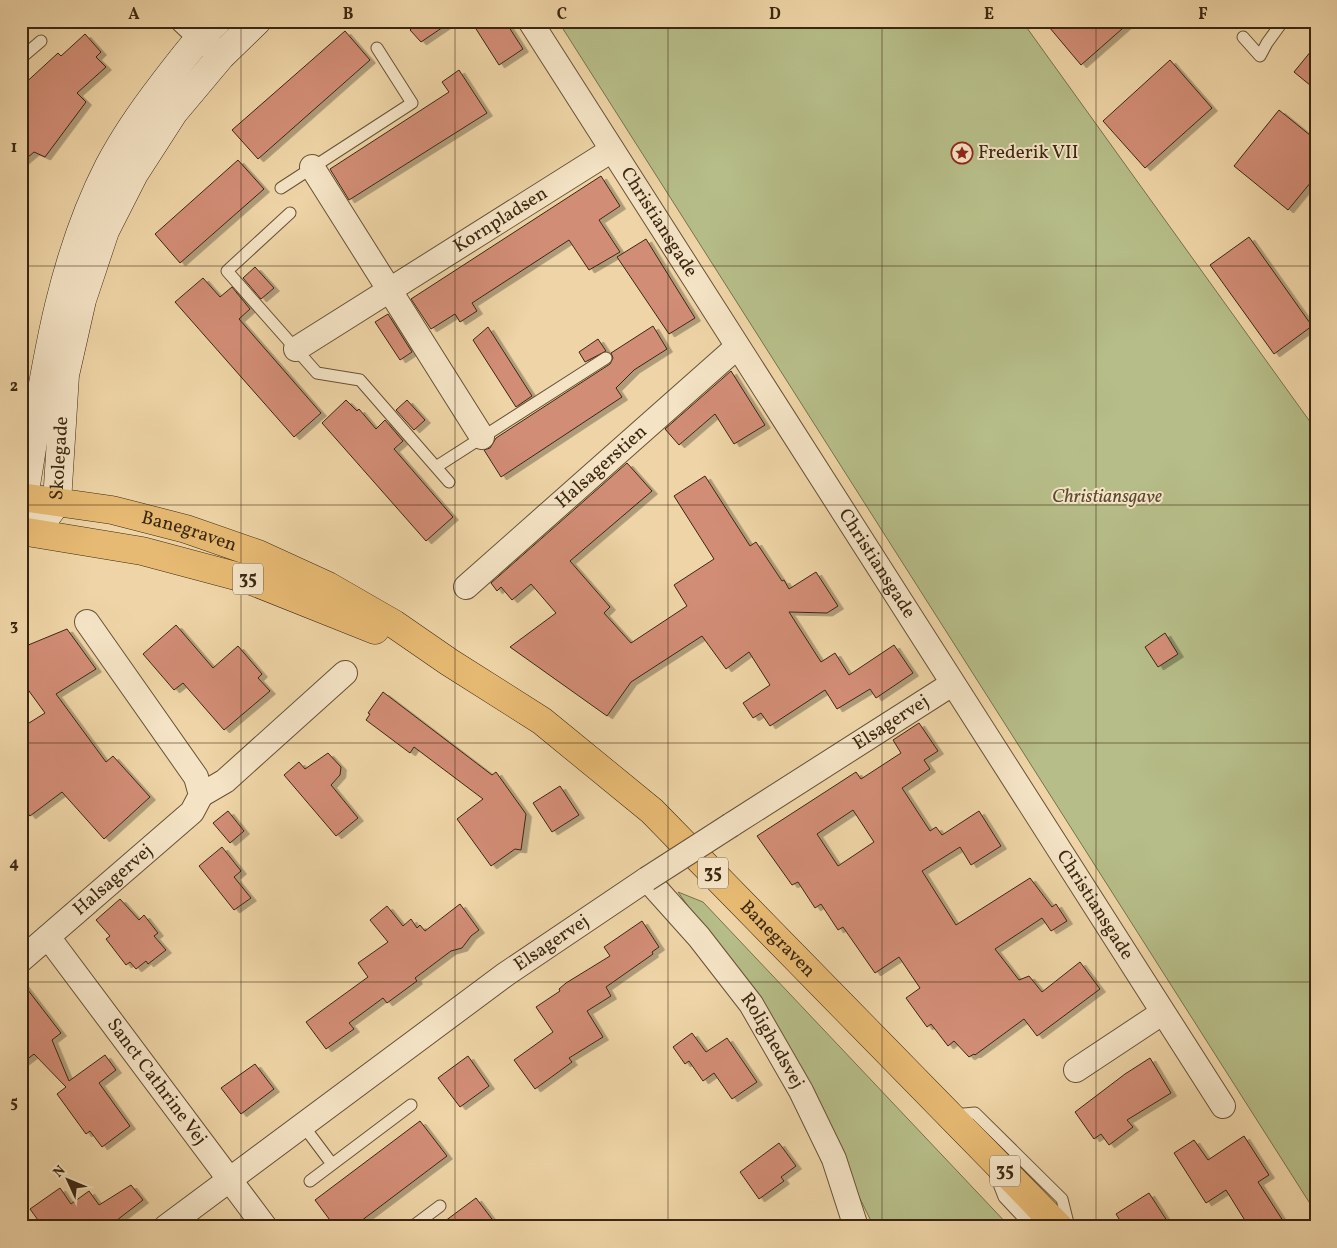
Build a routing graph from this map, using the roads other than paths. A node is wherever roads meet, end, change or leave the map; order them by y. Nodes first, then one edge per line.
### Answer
1 (257, 21) edge
2 (530, 21) edge
3 (1283, 21) edge
4 (200, 27) edge
5 (1243, 37) dead end
6 (41, 41) dead end
7 (377, 48) dead end
8 (221, 56) junction
9 (21, 58) edge
10 (612, 150) junction
11 (312, 167) junction
12 (280, 188) dead end
13 (290, 213) dead end
14 (390, 290) junction
15 (737, 347) junction
16 (296, 349) junction
17 (606, 358) dead end
18 (482, 438) junction
19 (436, 467) junction
20 (449, 482) dead end
21 (23, 497) edge
22 (56, 502) junction
23 (28, 532) edge
24 (466, 587) dead end
25 (87, 622) dead end
26 (449, 662) junction
27 (345, 673) dead end
28 (952, 684) junction
29 (201, 795) junction
30 (647, 879) junction
31 (48, 937) junction
32 (21, 960) edge
33 (1162, 1013) junction
34 (1076, 1070) dead end
35 (411, 1105) dead end
36 (1223, 1106) dead end
37 (950, 1116) junction
38 (302, 1124) junction
39 (987, 1153) junction
40 (332, 1164) junction
41 (230, 1178) junction
42 (310, 1181) dead end
43 (440, 1206) dead end
44 (166, 1227) edge
45 (265, 1227) edge
46 (412, 1227) edge
47 (856, 1227) edge
48 (1032, 1227) edge
49 (1059, 1227) edge
50 (1069, 1227) edge

1 - 8 street, Skolegade
2 - 10 street, Christiansgade
3 - 5 lane
4 - 8 street
4 - 21 street, Skolegade
6 - 9 lane
7 - 11 lane
8 - 22 street, Skolegade
10 - 14 street, Kornpladsen
10 - 15 street, Christiansgade
11 - 12 lane
11 - 14 street
13 - 16 lane
14 - 16 street, Kornpladsen
14 - 18 street
15 - 24 street, Halsagerstien
15 - 28 street, Christiansgade
16 - 19 lane
17 - 18 lane
18 - 19 lane
19 - 20 lane
21 - 22 main road, Banegraven / 35
21 - 23 street, Skolegade
22 - 23 street, Skolegade
22 - 26 main road, Banegraven / 35
23 - 26 main road, Banegraven / 35
25 - 29 street
26 - 37 main road, Banegraven / 35
27 - 29 street, Halsagervej
28 - 30 street, Elsagervej, bridge
28 - 33 street, Christiansgade
29 - 31 street, Halsagervej
30 - 38 street, Elsagervej
30 - 47 street, Rolighedsvej
31 - 32 street, Halsagervej
31 - 41 street, Sanct Cathrine Vej
33 - 34 street
33 - 36 street, Christiansgade
35 - 40 lane
37 - 39 main road, Banegraven / 35
37 - 50 lane
38 - 40 lane
38 - 41 street, Elsagervej
39 - 48 lane
39 - 49 main road, Banegraven / 35
40 - 42 lane
41 - 44 street, Elsagervej
41 - 45 street, Sanct Cathrine Vej
43 - 46 lane

